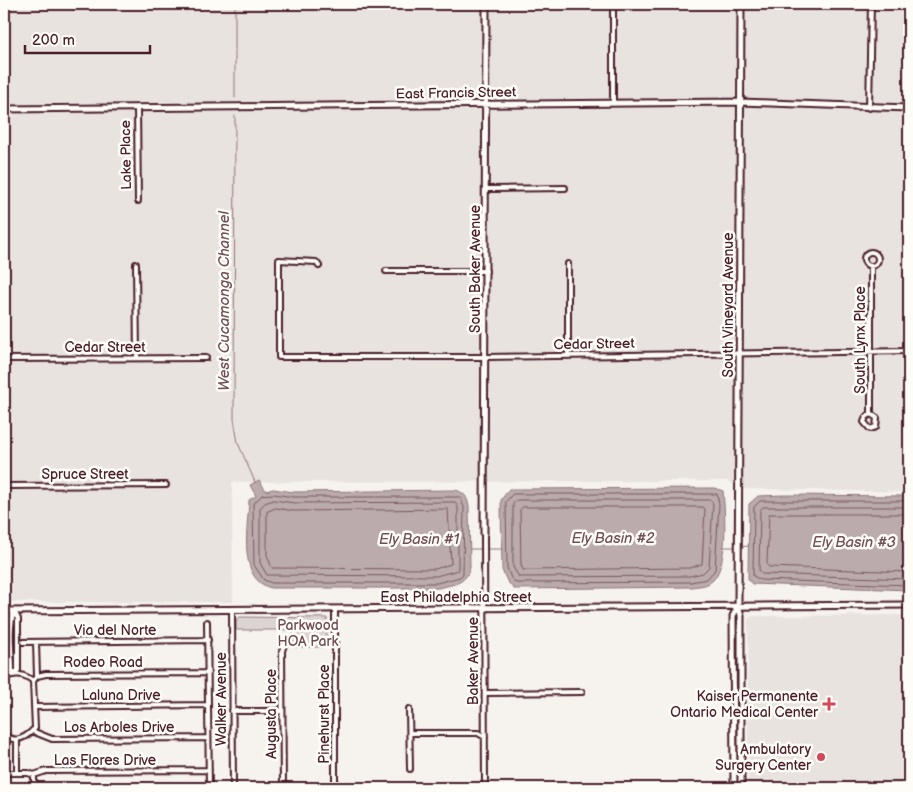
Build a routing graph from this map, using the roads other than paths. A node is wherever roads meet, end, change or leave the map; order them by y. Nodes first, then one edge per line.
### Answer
1 (486, 4) edge
2 (613, 4) edge
3 (741, 4) edge
4 (870, 4) edge
5 (739, 102) junction
6 (612, 103) junction
7 (487, 104) junction
8 (137, 108) junction
9 (869, 108) junction
10 (909, 108) edge
11 (4, 109) edge
12 (565, 188) dead end
13 (487, 189) junction
14 (138, 201) dead end
15 (136, 264) dead end
16 (568, 264) dead end
17 (319, 266) dead end
18 (871, 266) dead end
19 (386, 271) dead end
20 (487, 271) junction
21 (872, 351) junction
22 (909, 351) edge
23 (739, 354) junction
24 (568, 356) junction
25 (487, 357) junction
26 (137, 358) junction
27 (206, 358) dead end
28 (4, 359) edge
29 (871, 414) dead end
30 (166, 485) dead end
31 (4, 486) edge
32 (484, 534) joint
33 (909, 605) edge
34 (738, 606) junction
35 (484, 608) junction
36 (335, 609) junction
37 (232, 610) junction
38 (4, 611) edge
39 (14, 611) junction
40 (208, 622) dead end
41 (208, 640) junction
42 (285, 641) dead end
43 (23, 642) dead end
44 (36, 642) junction
45 (208, 673) junction
46 (15, 674) junction
47 (37, 676) junction
48 (4, 678) edge
49 (33, 681) junction
50 (582, 692) dead end
51 (485, 693) junction
52 (208, 705) junction
53 (35, 706) junction
54 (409, 709) dead end
55 (232, 711) junction
56 (282, 711) junction
57 (32, 731) junction
58 (410, 733) junction
59 (4, 735) edge
60 (485, 737) junction
61 (208, 738) junction
62 (17, 740) junction
63 (410, 769) dead end
64 (209, 770) junction
65 (17, 772) junction
66 (4, 773) edge
67 (34, 776) junction
68 (283, 787) edge
69 (336, 787) edge
70 (34, 788) edge
71 (209, 788) edge
72 (233, 788) edge
73 (485, 788) edge
74 (734, 788) edge
75 (741, 788) edge

1 - 7 street, South Baker Avenue
2 - 6 street
3 - 5 street, South Vineyard Avenue
4 - 9 street
5 - 6 street, East Francis Street
5 - 9 street, East Francis Street
5 - 23 street, South Vineyard Avenue
6 - 7 street, East Francis Street
7 - 8 street, East Francis Street
7 - 13 street, South Baker Avenue
8 - 11 street, East Francis Street
8 - 14 street, Lake Place
9 - 10 street, East Francis Street
12 - 13 street
13 - 20 street, South Baker Avenue
15 - 26 street
16 - 24 street
17 - 25 street, Cedar Street
18 - 21 street, South Lynx Place
19 - 20 street
20 - 25 street, South Baker Avenue
21 - 22 street, Cedar Street
21 - 23 street, Cedar Street
21 - 29 street, South Lynx Place
23 - 24 street, Cedar Street
23 - 34 street, South Vineyard Avenue
24 - 25 street, Cedar Street
25 - 32 street, South Baker Avenue
26 - 27 street, Cedar Street
26 - 28 street, Cedar Street
30 - 31 street, Spruce Street
32 - 35 street, Baker Avenue
33 - 34 street, East Philadelphia Street
34 - 35 street, East Philadelphia Street
34 - 74 street, South Vineyard Avenue
34 - 75 street, South Vineyard Avenue
35 - 36 street, East Philadelphia Street
35 - 51 street, Baker Avenue
36 - 37 street, East Philadelphia Street
36 - 69 street, Pinehurst Place
37 - 39 street, East Philadelphia Street
37 - 55 street, Walker Avenue
38 - 39 street, East Philadelphia Street
39 - 46 street
40 - 41 street, Walker Avenue
41 - 44 street, Via del Norte
41 - 45 street, Walker Avenue
42 - 56 street, Augusta Place
43 - 44 street, Via del Norte
44 - 47 street
45 - 47 street, Rodeo Road
45 - 52 street, Walker Avenue
46 - 48 street
46 - 49 street
47 - 49 street
49 - 53 street
50 - 51 street
51 - 60 street, Baker Avenue
52 - 53 street, Laluna Drive
52 - 61 street, Walker Avenue
53 - 57 street
54 - 58 street
55 - 56 street
55 - 72 street, Walker Avenue
56 - 68 street, Augusta Place
57 - 61 street, Los Arboles Drive
57 - 62 street
58 - 60 street
58 - 63 street
59 - 62 street
60 - 73 street, Baker Avenue
61 - 64 street, Walker Avenue
62 - 65 street
64 - 67 street, Las Flores Drive
64 - 71 street, Walker Avenue
65 - 66 street, Las Flores Drive
65 - 67 street, Las Flores Drive
67 - 70 street
68 - 69 street

